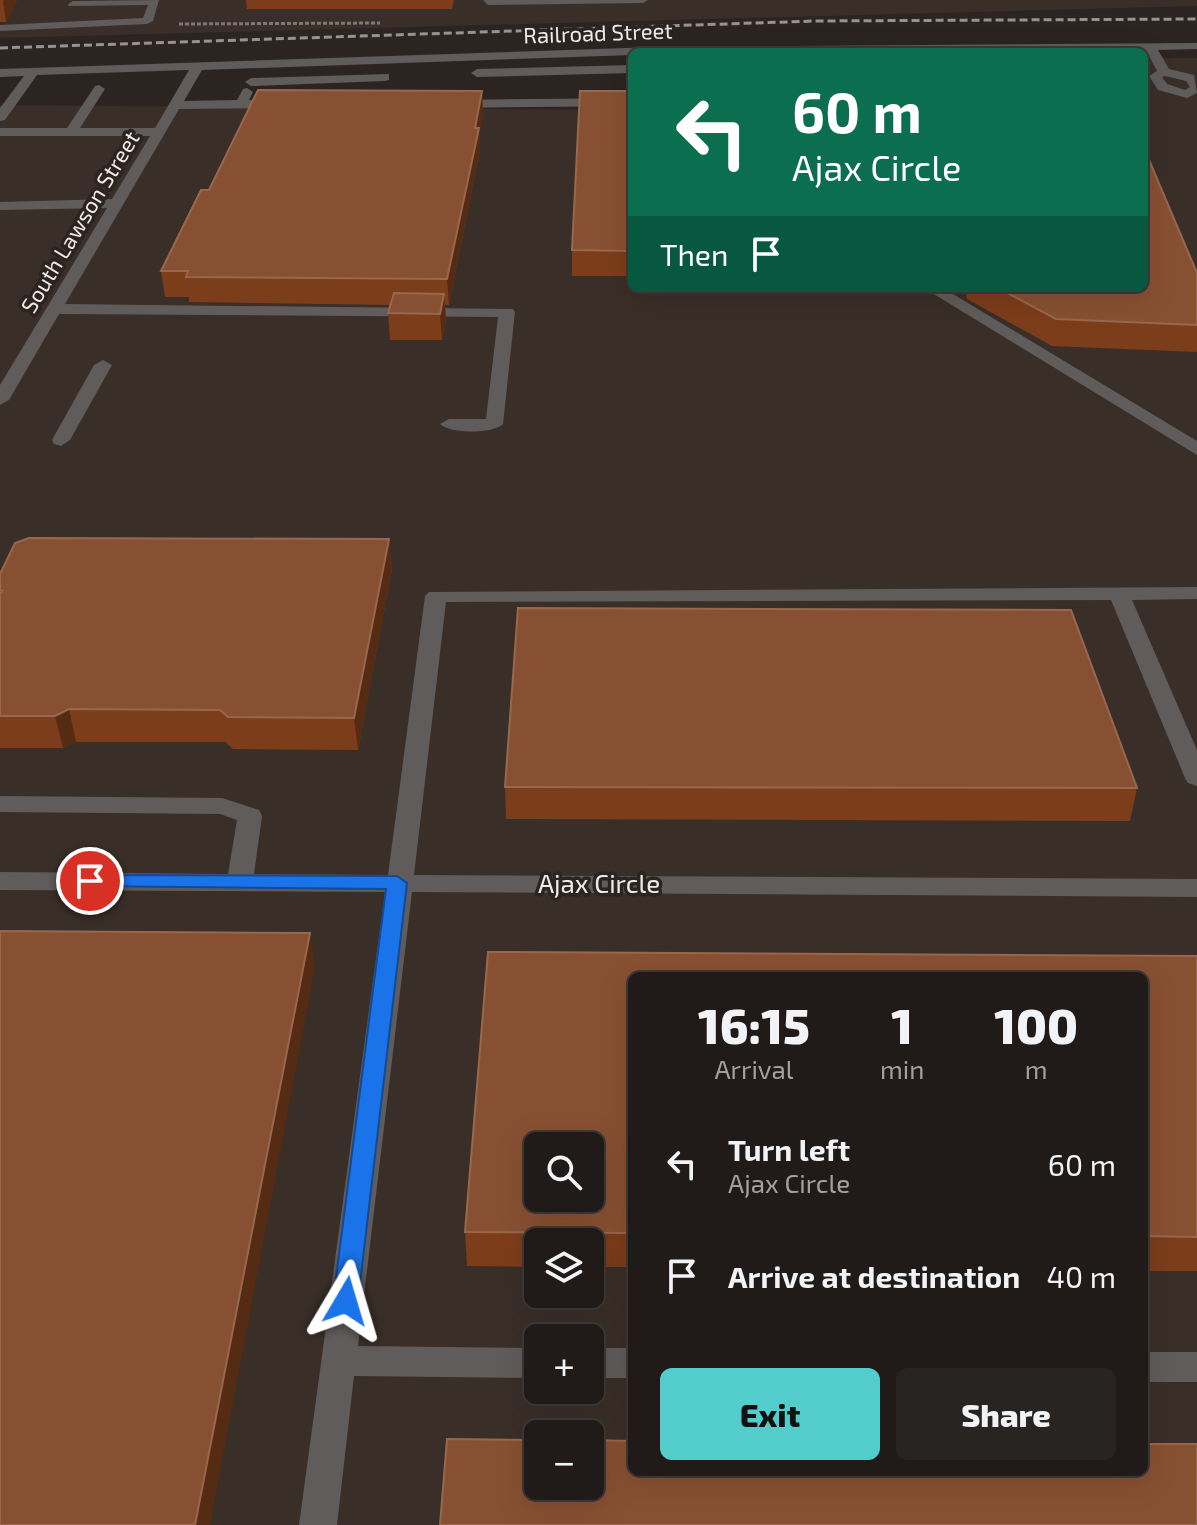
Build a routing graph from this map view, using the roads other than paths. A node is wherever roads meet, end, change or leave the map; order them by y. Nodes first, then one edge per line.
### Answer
1 (488, 0) edge
2 (643, 0) edge
3 (73, 4) dead end
4 (0, 28) edge
5 (1150, 46) junction
6 (1197, 46) edge
7 (1085, 48) edge
8 (628, 54) edge
9 (259, 64) junction
10 (198, 66) junction
11 (628, 69) edge
12 (33, 72) junction
13 (0, 73) edge
14 (469, 74) dead end
15 (407, 76) dead end
16 (251, 82) junction
17 (99, 89) dead end
18 (628, 102) edge
19 (241, 104) junction
20 (303, 104) edge
21 (441, 104) edge
22 (175, 105) junction
23 (1197, 106) edge
24 (0, 117) edge
25 (0, 132) edge
26 (71, 132) junction
27 (159, 132) junction
28 (117, 203) junction
29 (0, 206) edge
30 (939, 292) edge
31 (54, 309) junction
32 (103, 365) dead end
33 (0, 400) edge
34 (449, 424) dead end
35 (61, 440) dead end
36 (1197, 449) edge
37 (1119, 593) junction
38 (1197, 593) edge
39 (1197, 778) edge
40 (0, 804) edge
41 (0, 881) edge
42 (240, 882) junction
43 (397, 883) junction
44 (1197, 888) edge
45 (338, 1361) junction
46 (524, 1363) edge
47 (604, 1363) edge
48 (628, 1363) edge
49 (1148, 1367) edge
50 (1197, 1367) edge
51 (318, 1525) edge

1 - 2 street
3 - 4 street
5 - 6 street, Railroad Street
5 - 7 street, Railroad Street
5 - 23 street
8 - 9 street, Railroad Street
9 - 10 street, Railroad Street
9 - 16 street
10 - 12 street, Railroad Street
10 - 22 street, South Lawson Street
11 - 14 street
12 - 13 street, Railroad Street
12 - 24 street
15 - 16 street
16 - 19 street
17 - 26 street
18 - 21 street
19 - 20 street
19 - 22 street
22 - 27 street, South Lawson Street
25 - 26 street
26 - 27 street
27 - 28 street, South Lawson Street
28 - 29 street
28 - 31 street, South Lawson Street
30 - 36 street
31 - 33 street, South Lawson Street
31 - 34 street
32 - 35 street
37 - 38 street
37 - 39 street
37 - 43 street
40 - 42 street
41 - 42 street, Ajax Circle
42 - 43 street, Ajax Circle
43 - 44 street, Ajax Circle
43 - 45 street
45 - 46 street
45 - 51 street
47 - 48 street
49 - 50 street

